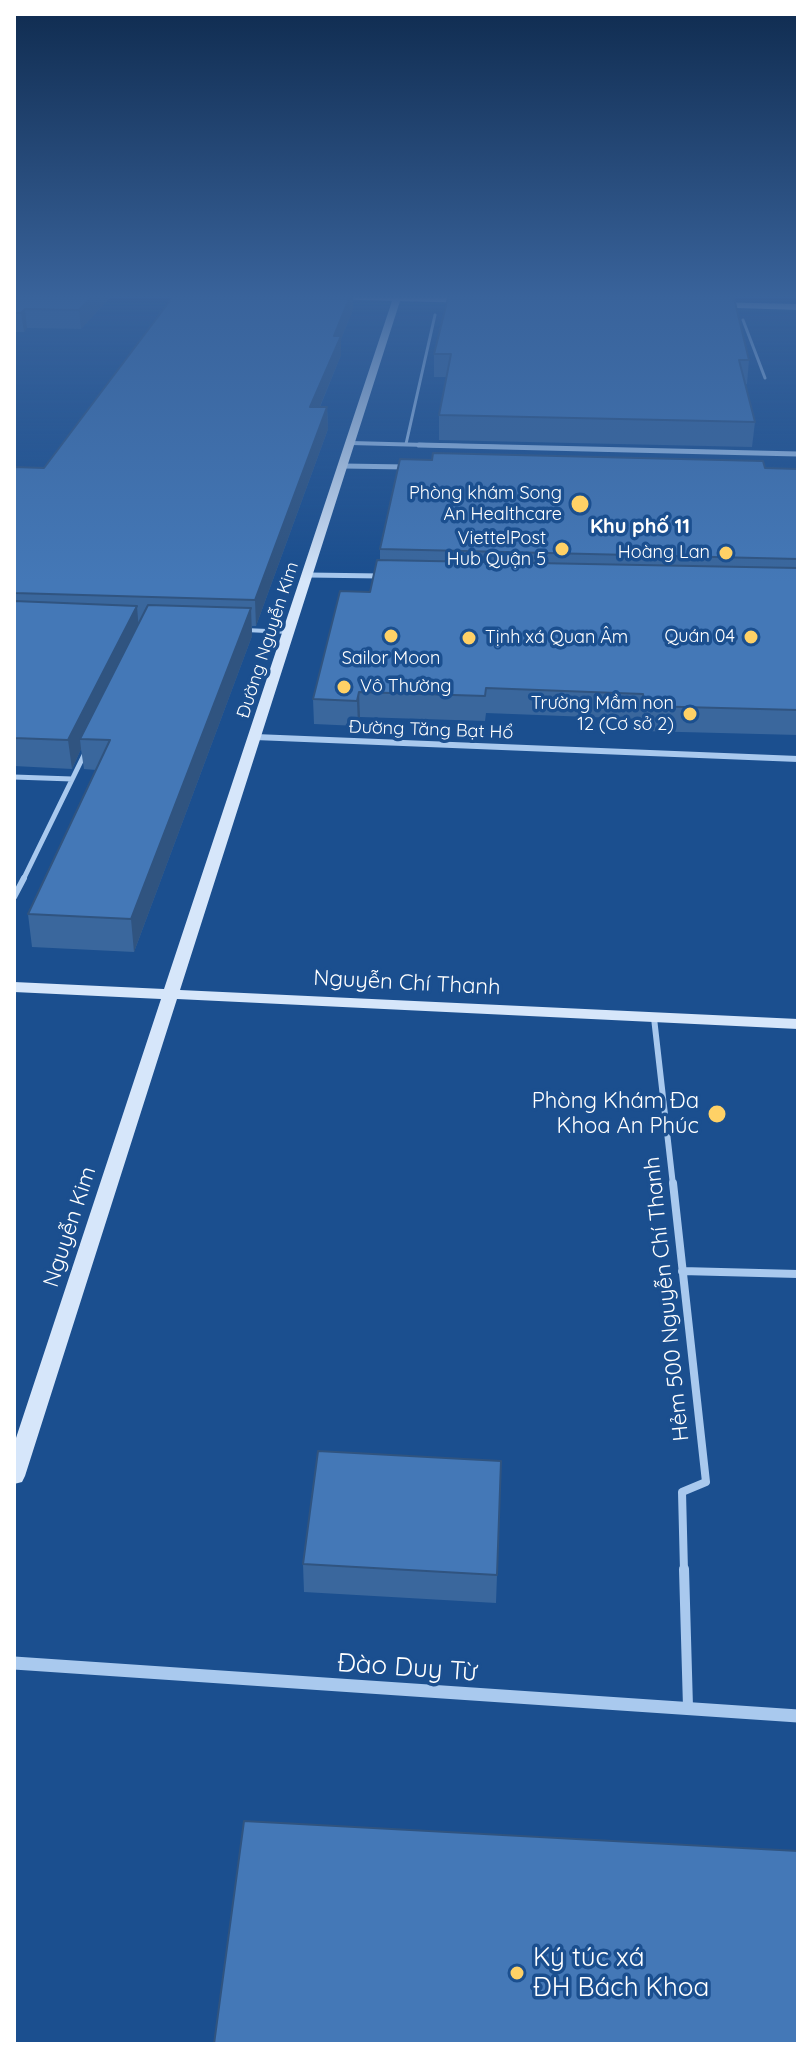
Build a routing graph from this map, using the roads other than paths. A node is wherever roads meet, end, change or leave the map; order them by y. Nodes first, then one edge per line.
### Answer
1 (368, 390) edge
2 (418, 390) edge
3 (351, 443) junction
4 (406, 444) junction
5 (798, 454) edge
6 (343, 466) junction
7 (421, 468) edge
8 (308, 575) junction
9 (387, 576) edge
10 (239, 630) edge
11 (289, 632) junction
12 (255, 737) junction
13 (85, 752) edge
14 (798, 759) edge
15 (14, 777) edge
16 (72, 779) junction
17 (14, 897) edge
18 (14, 987) edge
19 (172, 994) junction
20 (654, 1018) junction
21 (798, 1024) edge
22 (682, 1271) junction
23 (798, 1274) edge
24 (14, 1476) edge
25 (14, 1663) edge
26 (688, 1709) junction
27 (798, 1716) edge

1 - 3 street, Đường Nguyễn Kim
2 - 4 lane
3 - 4 street
3 - 6 street, Đường Nguyễn Kim
4 - 5 street
6 - 7 street
6 - 8 street, Đường Nguyễn Kim
8 - 9 street
8 - 11 street, Đường Nguyễn Kim
10 - 11 lane
11 - 12 street, Đường Nguyễn Kim
12 - 14 street, Đường Tăng Bạt Hổ
12 - 19 street, Đường Nguyễn Kim
13 - 16 lane
15 - 16 lane
16 - 17 lane
18 - 19 street, Nguyễn Chí Thanh
19 - 20 street, Nguyễn Chí Thanh
19 - 24 street, Nguyễn Kim
20 - 21 street, Nguyễn Chí Thanh
20 - 22 lane, Hẻm 500 Nguyễn Chí Thanh
22 - 23 lane
22 - 26 lane, Hẻm 500 Nguyễn Chí Thanh
25 - 26 street, Đào Duy Từ
26 - 27 street, Đào Duy Từ

